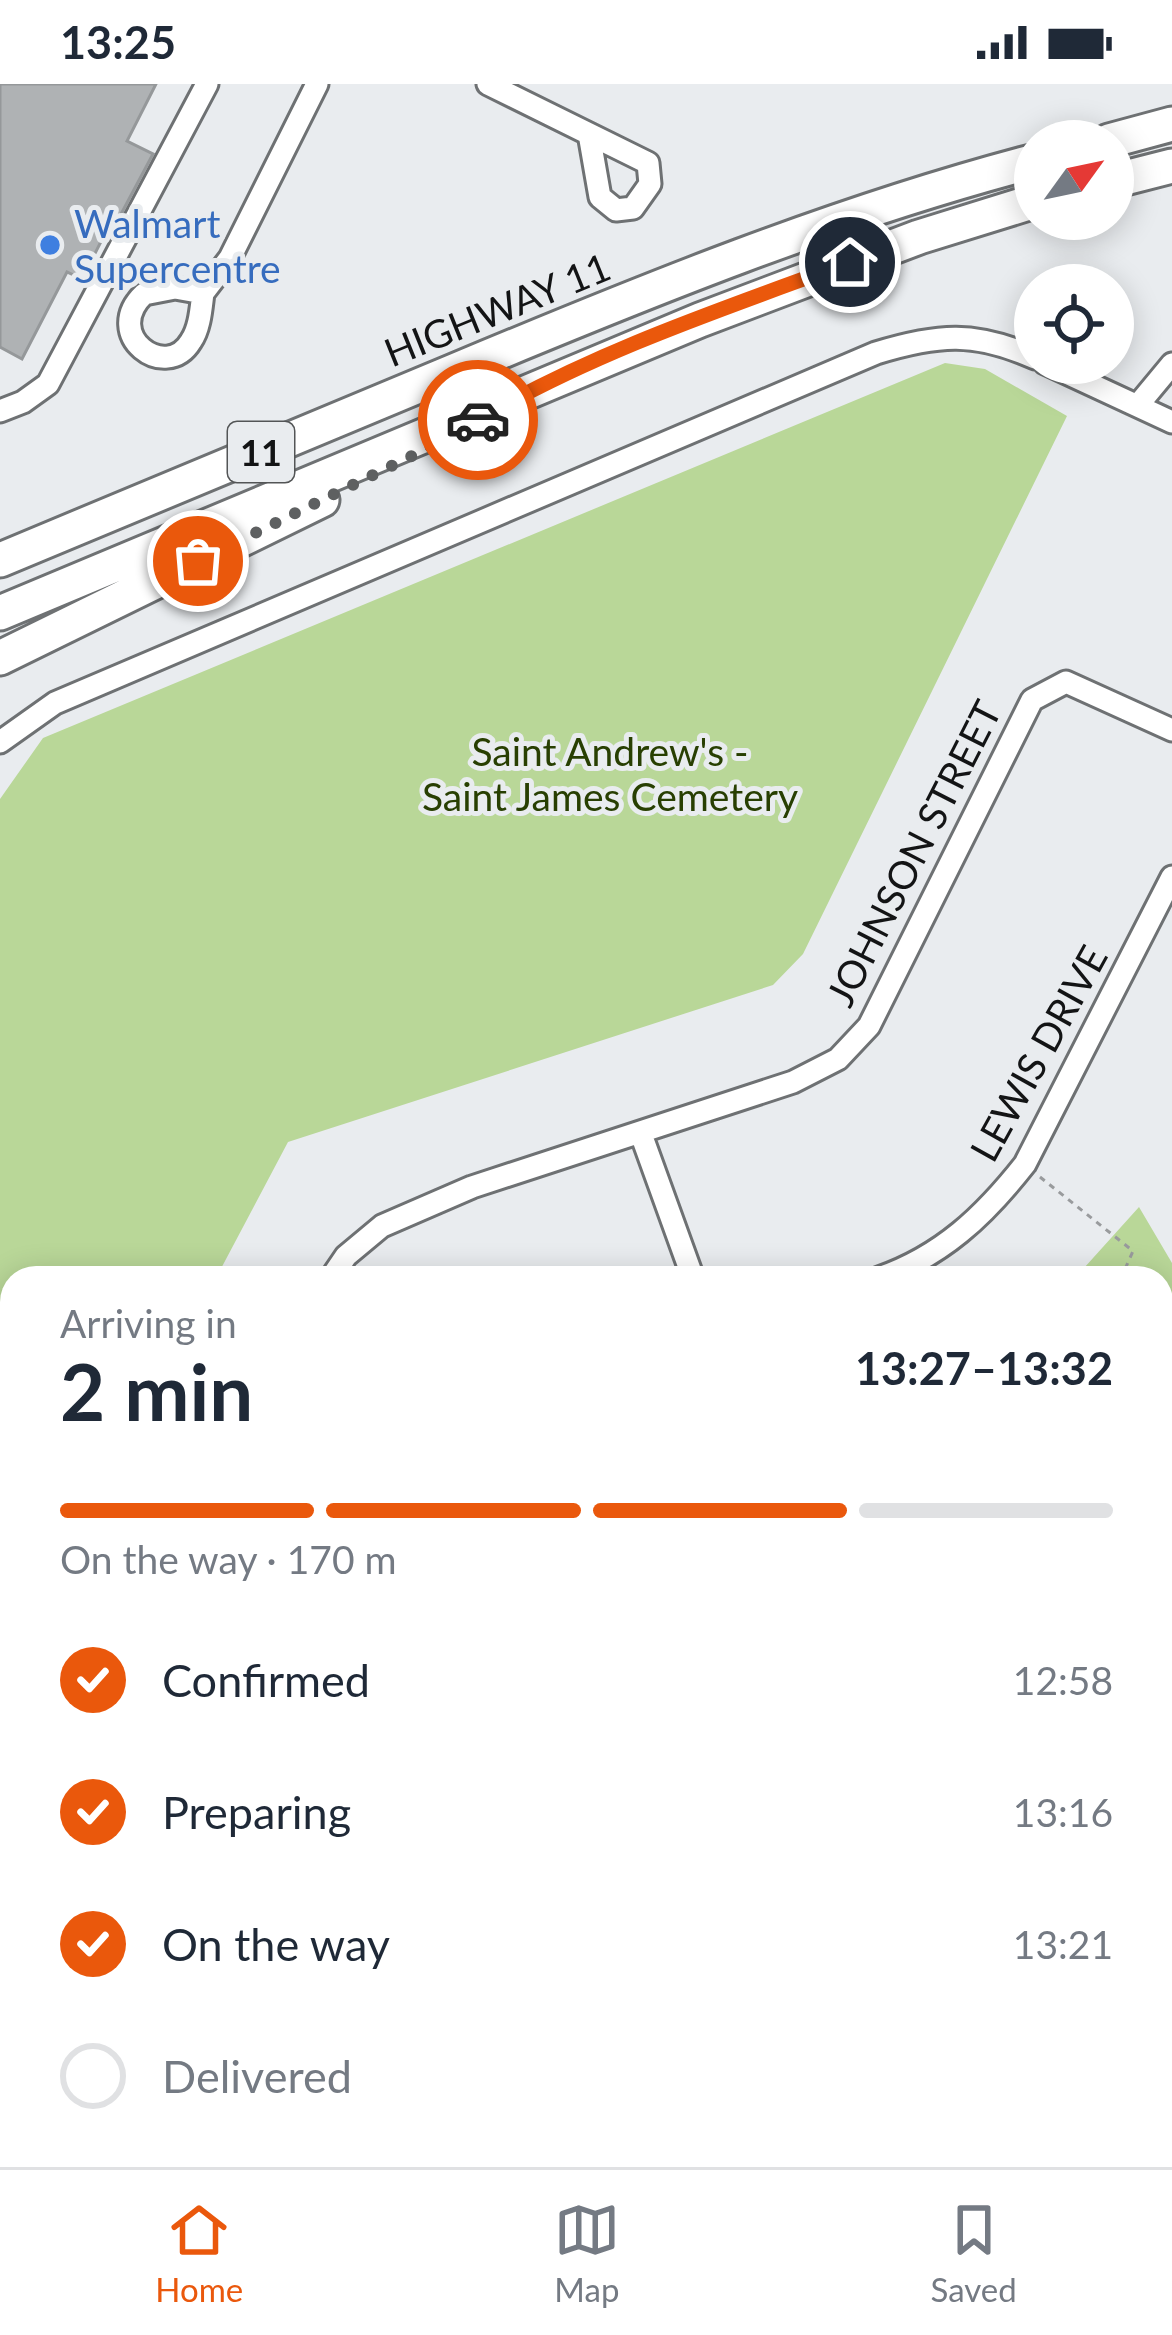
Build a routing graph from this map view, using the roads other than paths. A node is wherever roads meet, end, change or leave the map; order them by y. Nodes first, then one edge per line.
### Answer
1 (207, 84) edge
2 (317, 84) edge
3 (488, 84) edge
4 (1172, 124) edge
5 (589, 134) dead end
6 (1134, 134) edge
7 (1014, 166) edge
8 (1172, 166) edge
9 (1134, 176) edge
10 (1014, 208) edge
11 (203, 293) dead end
12 (1014, 349) edge
13 (1172, 364) edge
14 (1092, 384) edge
15 (518, 396) junction
16 (1138, 405) junction
17 (0, 411) edge
18 (1172, 422) edge
19 (40, 543) junction
20 (0, 551) edge
21 (0, 560) edge
22 (0, 613) edge
23 (0, 658) edge
24 (1172, 730) edge
25 (0, 742) edge
26 (1172, 877) edge
27 (640, 1134) junction
28 (339, 1266) edge
29 (689, 1266) edge
30 (912, 1266) edge

1 - 17 street
2 - 11 street
3 - 5 street
4 - 6 highway
7 - 19 highway, HIGHWAY 11 / 11
8 - 9 highway
10 - 15 highway, 11
12 - 25 street
13 - 16 street
14 - 16 street
15 - 22 highway, 11
15 - 23 highway
16 - 18 street
19 - 20 highway
19 - 21 highway, HIGHWAY 11 / 11
24 - 27 street, JOHNSON STREET
26 - 30 street, LEWIS DRIVE
27 - 28 street, JOHNSON STREET
27 - 29 street

